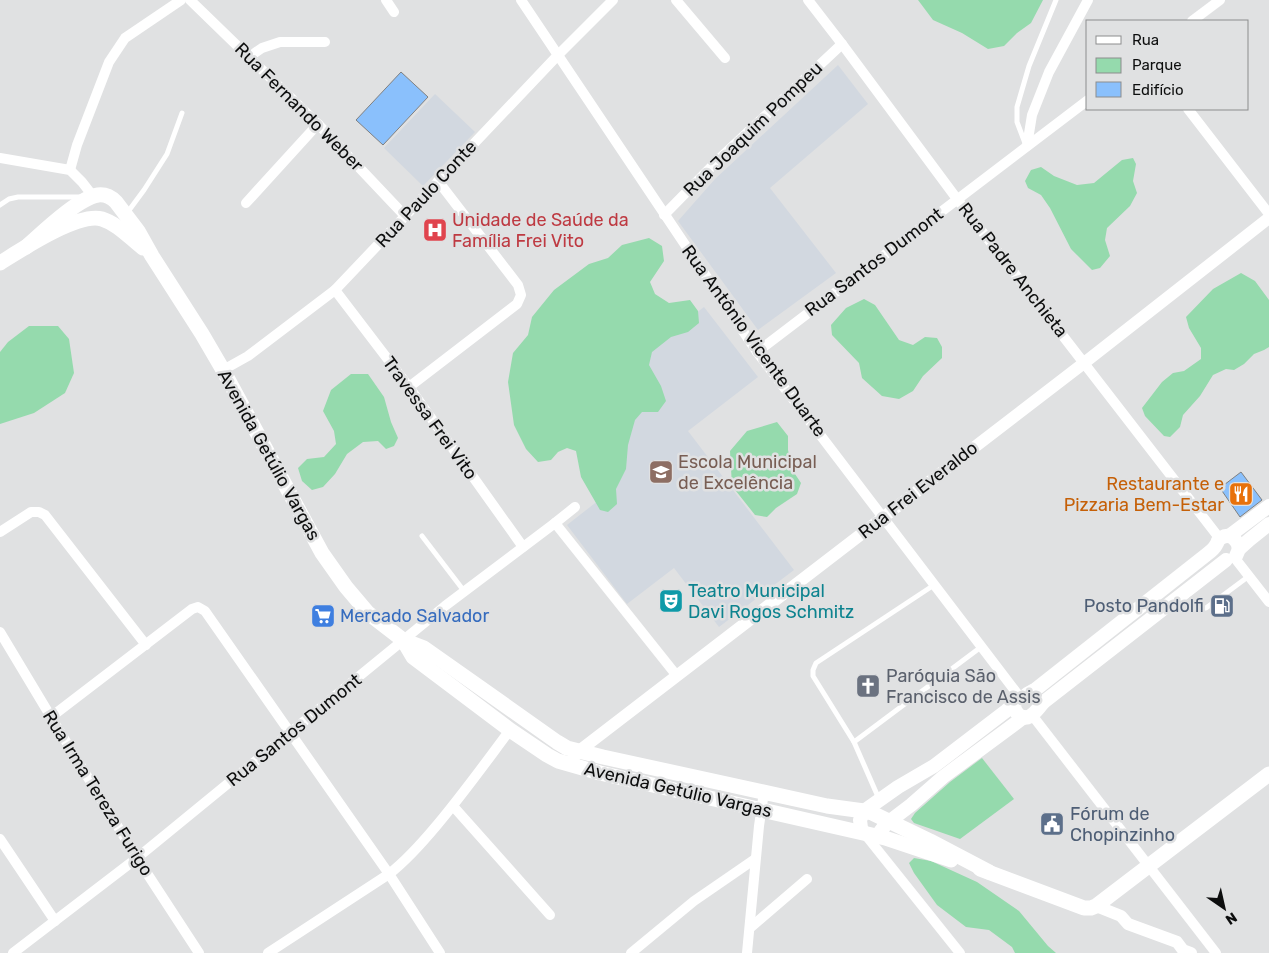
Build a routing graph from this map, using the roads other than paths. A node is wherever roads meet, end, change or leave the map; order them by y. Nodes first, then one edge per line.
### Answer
1 (182, 0) edge
2 (190, 0) edge
3 (386, 0) edge
4 (521, 0) edge
5 (613, 0) edge
6 (676, 0) edge
7 (1056, 0) edge
8 (1088, 0) edge
9 (1220, 0) edge
10 (813, 2) edge
11 (394, 12) dead end
12 (1193, 20) edge
13 (325, 42) dead end
14 (842, 44) junction
15 (558, 55) junction
16 (249, 57) junction
17 (725, 58) dead end
18 (1086, 102) edge
19 (1189, 110) edge
20 (182, 113) dead end
21 (318, 124) junction
22 (1027, 146) junction
23 (0, 158) edge
24 (70, 170) junction
25 (438, 181) junction
26 (91, 198) junction
27 (957, 199) junction
28 (116, 202) junction
29 (246, 202) dead end
30 (0, 205) edge
31 (126, 214) junction
32 (1269, 214) edge
33 (664, 215) junction
34 (405, 216) junction
35 (1269, 218) edge
36 (98, 219) junction
37 (26, 247) junction
38 (152, 256) junction
39 (0, 263) edge
40 (335, 290) junction
41 (757, 352) junction
42 (1084, 363) junction
43 (223, 370) junction
44 (409, 387) junction
45 (574, 506) dead end
46 (1269, 506) edge
47 (883, 517) junction
48 (555, 523) junction
49 (1269, 524) edge
50 (0, 532) edge
51 (422, 536) dead end
52 (1222, 540) junction
53 (523, 547) junction
54 (1233, 555) junction
55 (1249, 576) junction
56 (934, 585) junction
57 (464, 592) junction
58 (1176, 598) junction
59 (1269, 602) edge
60 (0, 632) edge
61 (403, 640) junction
62 (146, 645) junction
63 (981, 647) junction
64 (678, 676) junction
65 (1020, 698) junction
66 (1031, 714) junction
67 (51, 717) junction
68 (510, 730) junction
69 (290, 733) junction
70 (854, 742) junction
71 (579, 751) junction
72 (572, 765) junction
73 (1269, 774) edge
74 (898, 787) junction
75 (764, 792) junction
76 (880, 799) junction
77 (911, 805) junction
78 (453, 806) junction
79 (761, 809) junction
80 (864, 811) junction
81 (890, 821) junction
82 (872, 838) junction
83 (0, 839) edge
84 (136, 858) junction
85 (755, 859) junction
86 (1149, 866) junction
87 (989, 872) junction
88 (389, 874) junction
89 (807, 879) dead end
90 (1096, 906) junction
91 (550, 915) dead end
92 (55, 921) junction
93 (750, 928) junction
94 (13, 953) edge
95 (199, 953) edge
96 (268, 953) edge
97 (440, 953) edge
98 (631, 953) edge
99 (747, 953) edge
100 (960, 953) edge
101 (1191, 953) edge
102 (1216, 953) edge

1 - 24 street
2 - 16 street, Rua Fernando Weber
3 - 11 street
4 - 15 street, Rua Antônio Vicente Duarte
5 - 15 street, Rua Paulo Conte
6 - 17 street
7 - 22 lane
8 - 22 street
9 - 12 street
10 - 14 street, Rua Padre Anchieta
13 - 16 street
14 - 27 street, Rua Padre Anchieta
14 - 33 street, Rua Joaquim Pompeu
15 - 25 street, Rua Paulo Conte
15 - 33 street, Rua Antônio Vicente Duarte
16 - 21 street, Rua Fernando Weber
18 - 22 street, Rua Santos Dumont
19 - 32 street
20 - 31 lane
21 - 29 street
21 - 34 street, Rua Fernando Weber
22 - 27 street, Rua Santos Dumont
23 - 24 street
24 - 26 street
25 - 34 street, Rua Paulo Conte
25 - 44 street
26 - 28 main road
26 - 30 lane
26 - 36 main road
26 - 37 main road
27 - 41 street, Rua Santos Dumont
27 - 42 street, Rua Padre Anchieta
28 - 31 main road, Avenida Getúlio Vargas
28 - 36 main road
31 - 38 main road, Avenida Getúlio Vargas
33 - 41 street, Rua Antônio Vicente Duarte
34 - 40 street, Rua Paulo Conte
35 - 42 street, Rua Frei Everaldo
36 - 37 main road
36 - 38 main road, Avenida Getúlio Vargas
37 - 39 main road
38 - 43 main road, Avenida Getúlio Vargas
40 - 43 street, Rua Paulo Conte
40 - 44 street, Travessa Frei Vito
41 - 47 street, Rua Antônio Vicente Duarte
42 - 47 street, Rua Frei Everaldo
42 - 52 street, Rua Padre Anchieta
43 - 61 main road, Avenida Getúlio Vargas
44 - 53 street, Travessa Frei Vito
45 - 48 street, Rua Santos Dumont
46 - 52 main road
47 - 56 street, Rua Antônio Vicente Duarte
47 - 64 street, Rua Frei Everaldo
48 - 53 street, Rua Santos Dumont
48 - 64 street
49 - 54 main road
50 - 62 street
51 - 57 lane
52 - 54 main road
52 - 54 main road
52 - 65 main road
53 - 57 street, Rua Santos Dumont
54 - 55 street
54 - 58 main road
55 - 58 lane
55 - 59 street
56 - 63 street, Rua Antônio Vicente Duarte
56 - 70 lane
57 - 61 street, Rua Santos Dumont
58 - 66 main road
60 - 67 street, Rua Irma Tereza Furigo
61 - 68 main road, Avenida Getúlio Vargas
61 - 69 street, Rua Santos Dumont
61 - 71 main road, Avenida Getúlio Vargas
62 - 67 street
62 - 69 street
63 - 65 street, Rua Antônio Vicente Duarte
63 - 70 lane
64 - 71 street, Rua Frei Everaldo
65 - 66 main road
65 - 66 main road
65 - 74 main road
66 - 77 main road
66 - 86 street
67 - 84 street, Rua Irma Tereza Furigo
68 - 72 main road, Avenida Getúlio Vargas
68 - 78 street
69 - 84 street, Rua Santos Dumont
69 - 88 street
70 - 76 lane
71 - 72 street, Rua Frei Everaldo
71 - 75 main road, Avenida Getúlio Vargas
72 - 79 main road, Avenida Getúlio Vargas
73 - 86 main road
74 - 76 main road
74 - 77 main road
75 - 79 street
75 - 80 main road, Avenida Getúlio Vargas
76 - 80 main road
77 - 81 main road
78 - 88 street
78 - 91 street
79 - 82 main road, Avenida Getúlio Vargas
79 - 85 street
80 - 81 main road, Avenida Getúlio Vargas
80 - 82 main road
81 - 82 main road
81 - 87 main road, Avenida Getúlio Vargas
82 - 87 main road, Avenida Getúlio Vargas
82 - 100 street
83 - 92 street
84 - 92 street, Rua Santos Dumont
84 - 95 street, Rua Irma Tereza Furigo
85 - 93 street
85 - 98 street
86 - 90 main road
86 - 102 street
87 - 90 main road, Avenida Getúlio Vargas
88 - 96 street
88 - 97 street
89 - 93 street
90 - 101 street, Avenida Getúlio Vargas
92 - 94 street, Rua Santos Dumont
93 - 99 street

